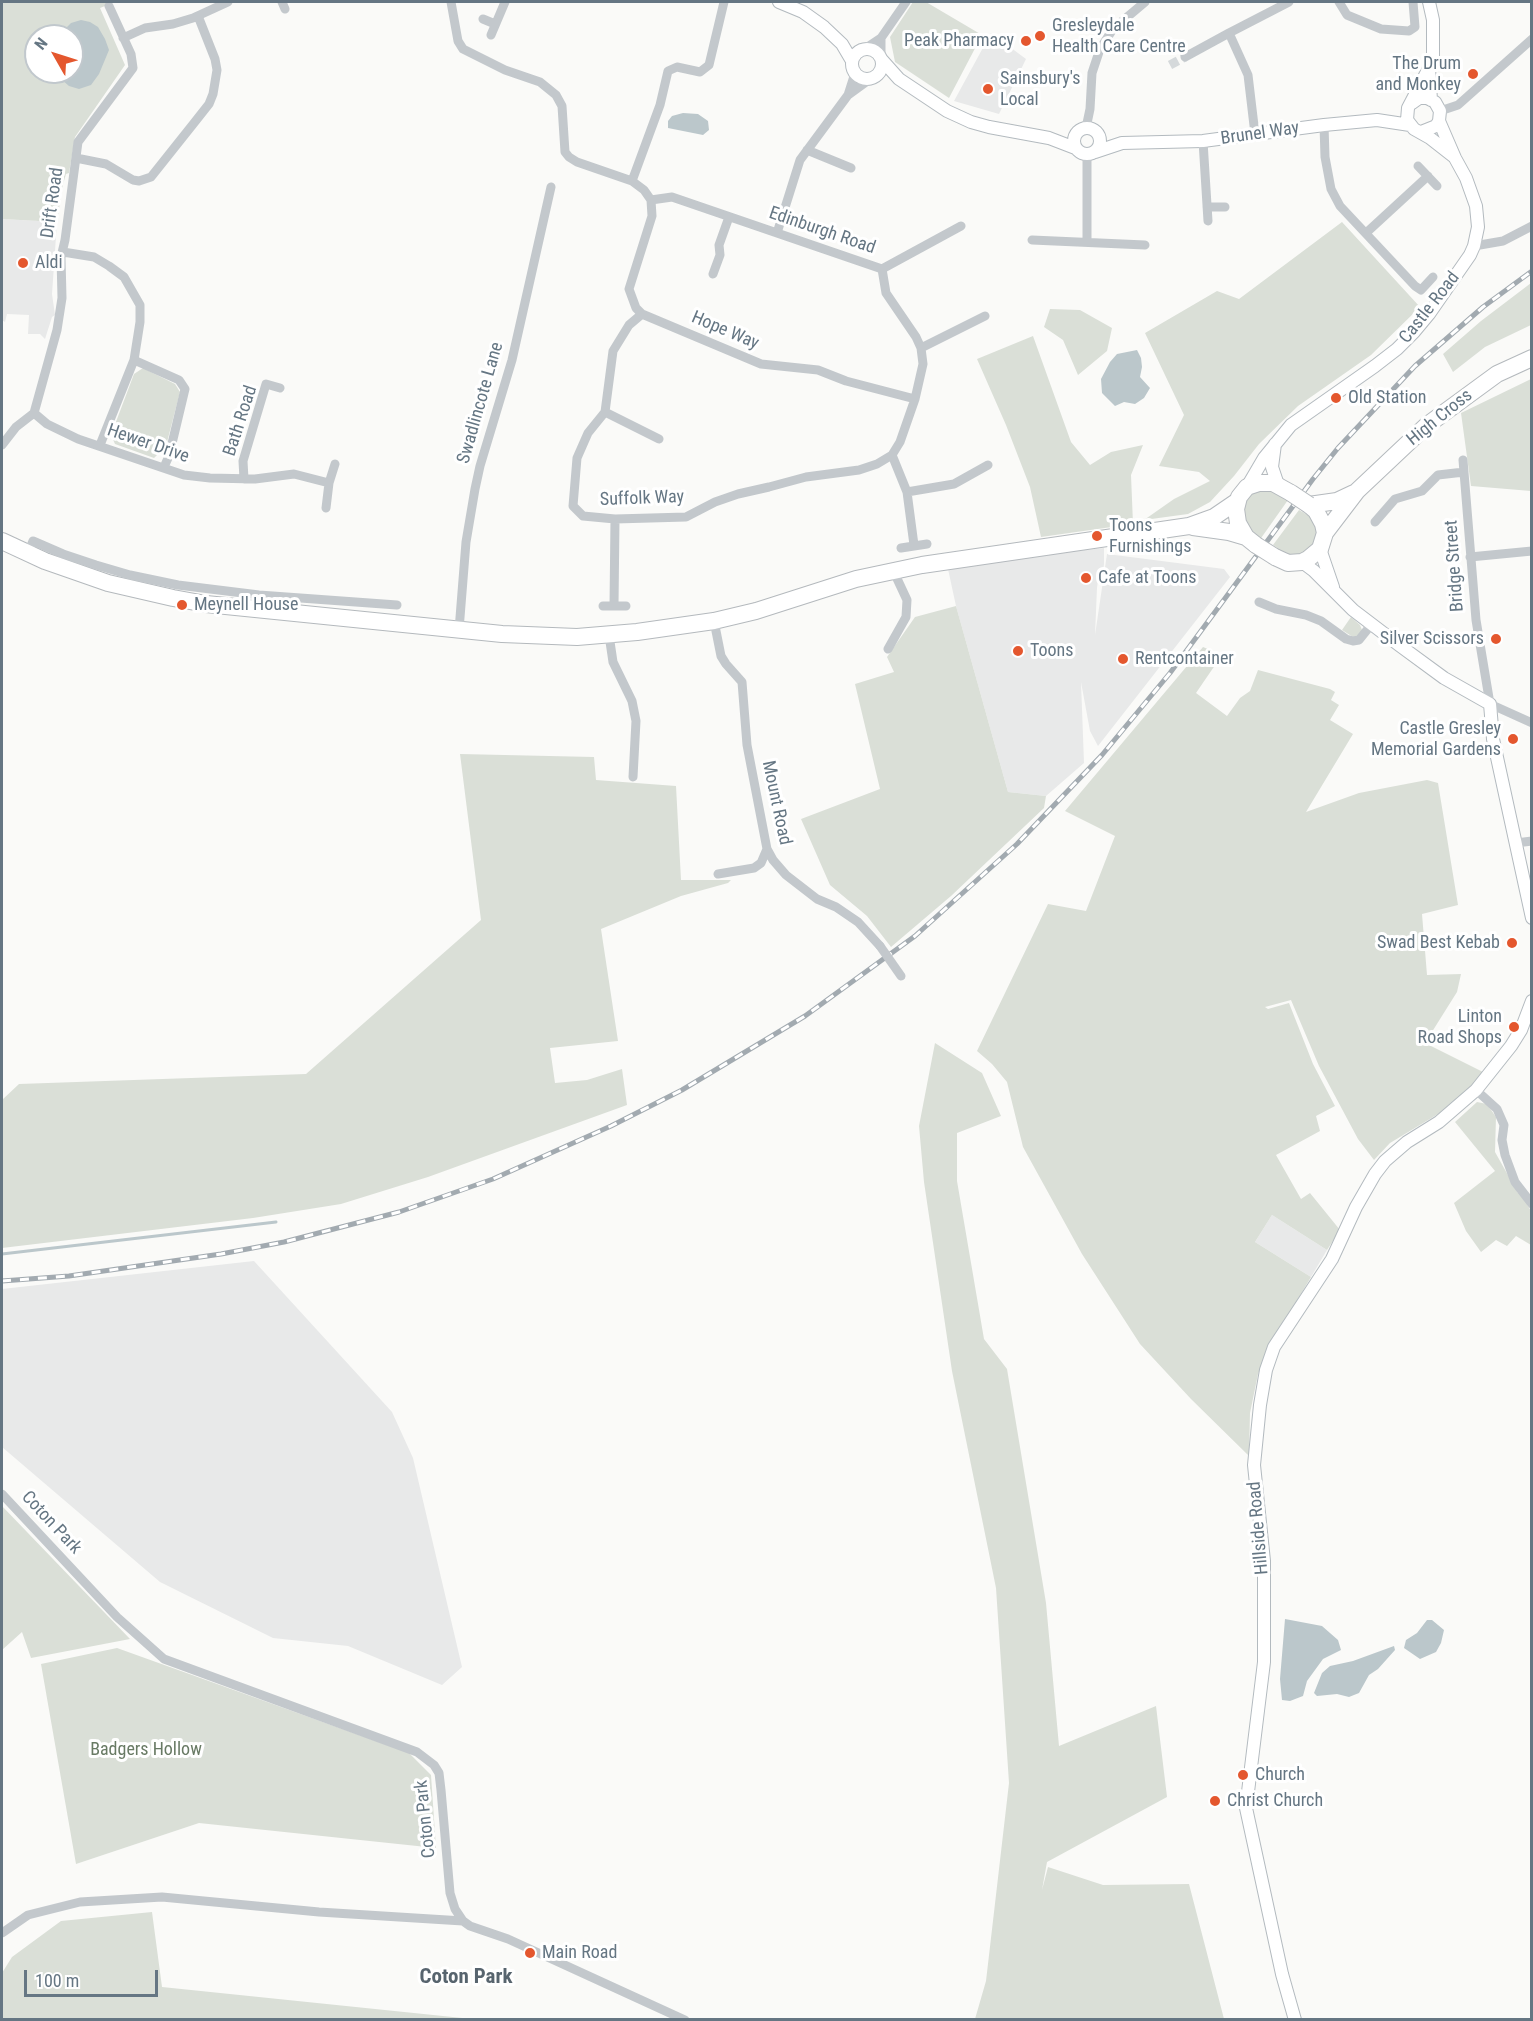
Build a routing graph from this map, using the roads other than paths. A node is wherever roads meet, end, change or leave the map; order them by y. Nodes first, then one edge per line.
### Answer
1 (228, 2) edge
2 (451, 2) edge
3 (505, 2) edge
4 (724, 2) edge
5 (779, 2) edge
6 (906, 2) edge
7 (1145, 2) edge
8 (1289, 2) edge
9 (1339, 2) edge
10 (1413, 2) edge
11 (1429, 2) edge
12 (109, 6) dead end
13 (198, 16) junction
14 (483, 19) dead end
15 (495, 24) junction
16 (1229, 33) junction
17 (491, 35) dead end
18 (123, 38) junction
19 (881, 39) junction
20 (1532, 39) edge
21 (842, 44) junction
22 (864, 49) junction
23 (1185, 57) tunnel mouth
24 (882, 58) junction
25 (853, 67) junction
26 (1429, 68) junction
27 (873, 78) junction
28 (899, 79) junction
29 (848, 95) junction
30 (1431, 100) junction
31 (1410, 105) junction
32 (1439, 116) junction
33 (1377, 120) junction
34 (1324, 125) junction
35 (1415, 128) junction
36 (1086, 130) junction
37 (1255, 134) junction
38 (1049, 138) junction
39 (1143, 141) junction
40 (1203, 141) junction
41 (807, 150) junction
42 (1086, 152) junction
43 (76, 158) junction
44 (1455, 158) junction
45 (1418, 166) dead end
46 (851, 168) dead end
47 (1428, 176) junction
48 (632, 181) junction
49 (1437, 186) dead end
50 (551, 187) dead end
51 (651, 200) junction
52 (1207, 207) junction
53 (1225, 207) dead end
54 (729, 217) junction
55 (1208, 221) dead end
56 (961, 226) dead end
57 (1532, 226) edge
58 (777, 233) junction
59 (1366, 233) junction
60 (1032, 240) dead end
61 (1087, 242) junction
62 (1145, 245) dead end
63 (1474, 246) junction
64 (63, 252) junction
65 (882, 269) junction
66 (713, 274) dead end
67 (1433, 277) dead end
68 (642, 314) junction
69 (985, 316) dead end
70 (921, 348) junction
71 (1532, 358) edge
72 (134, 360) junction
73 (280, 388) dead end
74 (915, 399) junction
75 (605, 412) junction
76 (34, 413) junction
77 (659, 439) dead end
78 (1275, 443) junction
79 (2, 445) edge
80 (100, 445) junction
81 (892, 455) junction
82 (1463, 460) dead end
83 (335, 464) dead end
84 (988, 465) dead end
85 (164, 467) junction
86 (1464, 472) junction
87 (244, 479) junction
88 (329, 483) junction
89 (1247, 487) junction
90 (1285, 489) junction
91 (1357, 491) junction
92 (906, 492) junction
93 (1236, 502) junction
94 (1308, 504) junction
95 (326, 508) dead end
96 (615, 519) junction
97 (1375, 522) dead end
98 (1189, 526) junction
99 (2, 541) edge
100 (1251, 541) junction
101 (1323, 541) junction
102 (927, 544) dead end
103 (914, 545) junction
104 (901, 548) dead end
105 (1532, 551) edge
106 (1470, 557) junction
107 (1302, 562) junction
108 (893, 570) junction
109 (1334, 590) junction
110 (1259, 602) dead end
111 (268, 603) junction
112 (397, 605) dead end
113 (603, 606) dead end
114 (614, 606) junction
115 (626, 606) dead end
116 (714, 621) junction
117 (1371, 625) junction
118 (459, 630) junction
119 (609, 635) junction
120 (888, 649) dead end
121 (1490, 704) junction
122 (1532, 723) edge
123 (633, 777) dead end
124 (1532, 841) edge
125 (1516, 843) junction
126 (767, 849) junction
127 (718, 874) dead end
128 (1532, 918) edge
129 (901, 976) dead end
130 (1532, 1001) edge
131 (1476, 1090) junction
132 (1532, 1204) edge
133 (2, 1494) edge
134 (463, 1921) junction
135 (2, 1933) edge
136 (685, 2019) edge
137 (1295, 2019) edge

1 - 13 street
2 - 48 street
3 - 15 street
4 - 48 street
5 - 21 street
6 - 19 street
7 - 36 street
8 - 16 street
9 - 10 street
11 - 26 street
12 - 18 street, Drift Road
13 - 18 street
13 - 43 street
14 - 15 street
15 - 17 street
16 - 23 street
16 - 37 street
18 - 43 street, Drift Road
19 - 22 street
19 - 24 street
20 - 32 street
21 - 22 street
21 - 25 street
22 - 24 street
22 - 25 street
24 - 27 street
24 - 28 street, Brunel Way
25 - 27 street
25 - 29 street
26 - 30 street
26 - 31 street
27 - 28 street
27 - 29 street
28 - 38 street, Brunel Way
29 - 41 street
30 - 31 street
30 - 32 street
31 - 33 street, Brunel Way
31 - 35 street
32 - 35 street
32 - 44 street, Castle Road
33 - 34 street, Brunel Way
33 - 35 street, Brunel Way
34 - 37 street, Brunel Way
34 - 59 street
35 - 44 street, Castle Road
36 - 38 street, Brunel Way
36 - 39 street, Brunel Way
36 - 42 street
36 - 42 street
37 - 40 street, Brunel Way
38 - 42 street, Brunel Way
39 - 40 street, Brunel Way
39 - 42 street, Brunel Way
40 - 52 street
41 - 46 street
41 - 58 street
42 - 61 street
43 - 64 street, Drift Road
44 - 63 street, Castle Road
45 - 47 street
47 - 49 street
47 - 59 street
48 - 51 street
50 - 118 street, Swadlincote Lane
51 - 54 street, Edinburgh Road
51 - 68 street
52 - 53 street
52 - 55 street
54 - 58 street, Edinburgh Road
54 - 66 street
56 - 65 street
57 - 63 street
58 - 65 street, Edinburgh Road
59 - 67 street
60 - 61 street
61 - 62 street
63 - 78 street, Castle Road
64 - 72 street
64 - 76 street, Drift Road
65 - 70 street, Edinburgh Road
68 - 74 street, Hope Way
68 - 75 street
69 - 70 street
70 - 74 street, Edinburgh Road
71 - 91 highway, High Cross
72 - 80 street
72 - 85 street
73 - 87 street, Bath Road
74 - 81 street
75 - 77 street
75 - 96 street, Suffolk Way
76 - 79 street
76 - 80 street, Hewer Drive
78 - 89 street, Castle Road
78 - 90 street
80 - 85 street, Hewer Drive
81 - 92 street
81 - 96 street, Suffolk Way
82 - 86 street, Bridge Street
83 - 88 street
84 - 92 street
85 - 87 street, Hewer Drive
86 - 97 street
86 - 106 street, Bridge Street
87 - 88 street, Hewer Drive
88 - 95 street
89 - 90 highway
89 - 93 highway
90 - 94 highway, bridge
91 - 94 highway, High Cross
91 - 101 highway, High Cross
92 - 103 street
93 - 98 highway
93 - 100 highway
94 - 101 highway
96 - 114 street
98 - 100 highway
98 - 108 highway
99 - 111 highway
100 - 107 highway, bridge
101 - 107 highway
101 - 109 street
102 - 103 street
103 - 104 street
105 - 106 street
106 - 121 street, Bridge Street
107 - 109 street
108 - 116 highway
108 - 120 street
109 - 117 street
110 - 117 street
111 - 112 street
111 - 118 highway
113 - 114 street
114 - 115 street
116 - 119 highway
116 - 126 street, Mount Road
117 - 121 street
118 - 119 highway
119 - 123 street
121 - 122 street
121 - 125 street
124 - 125 street
125 - 128 street
126 - 127 street
126 - 129 street, Mount Road, bridge
130 - 131 street, Hillside Road
131 - 132 street
131 - 137 street, Hillside Road
133 - 134 street, Coton Park
134 - 135 street
134 - 136 street

